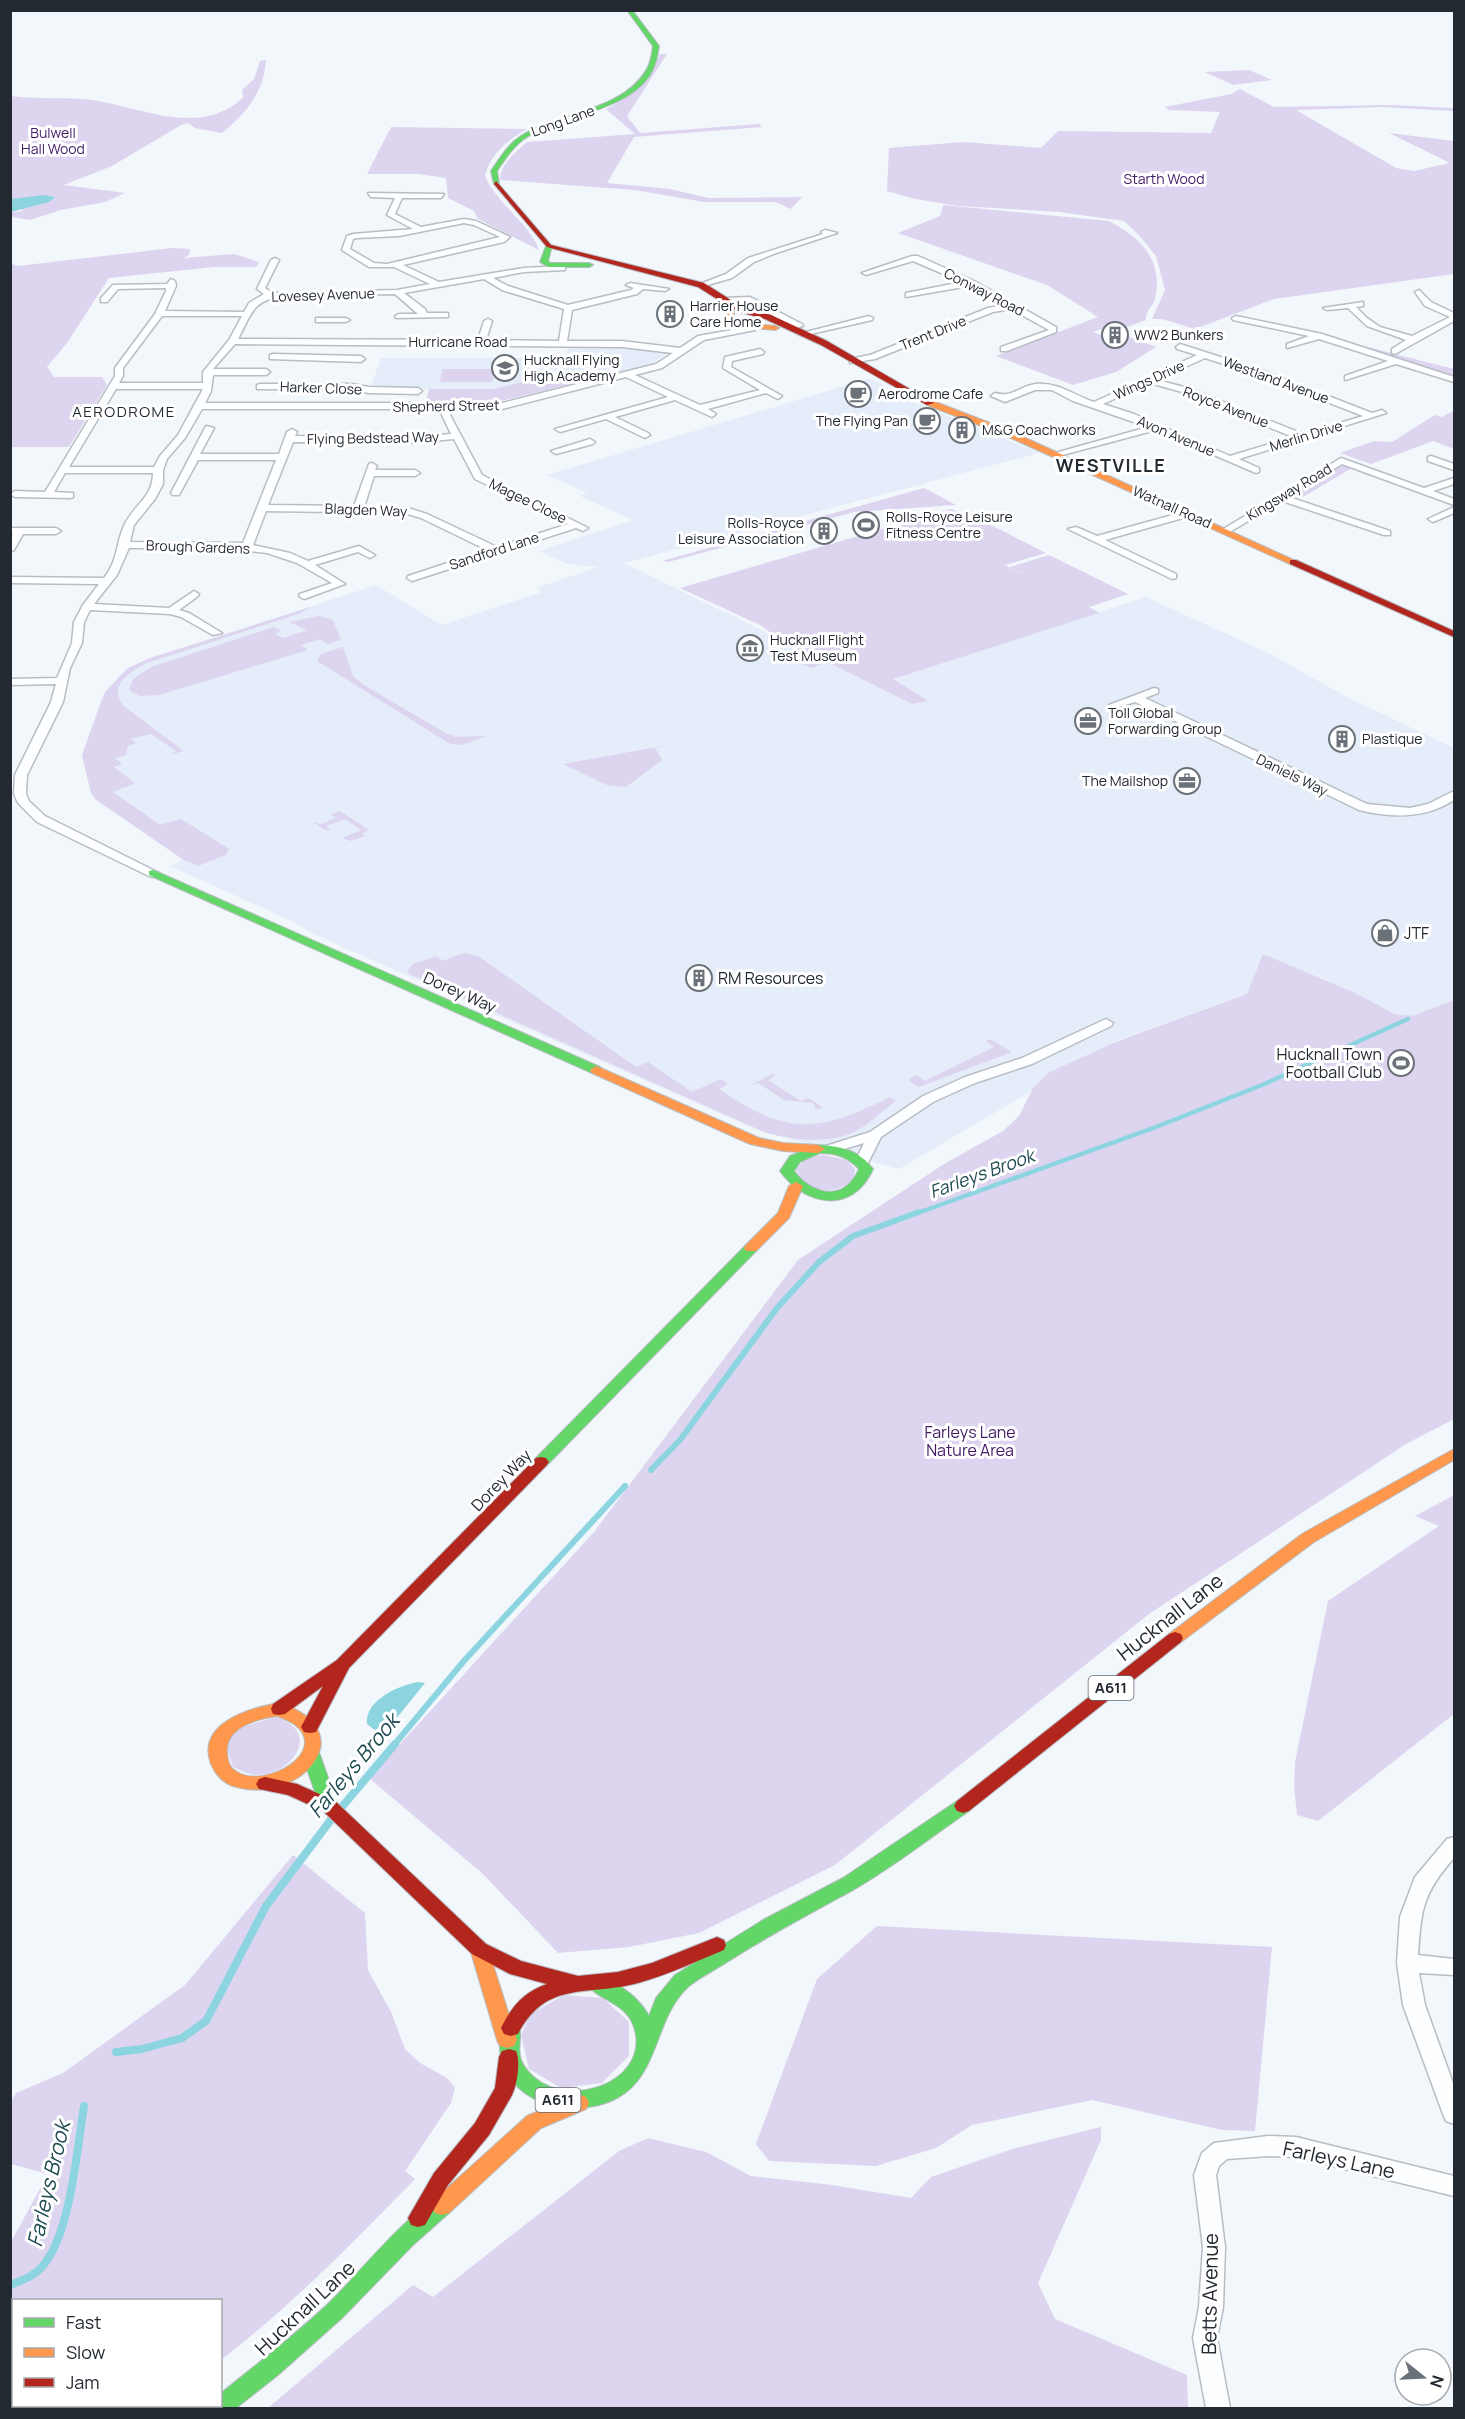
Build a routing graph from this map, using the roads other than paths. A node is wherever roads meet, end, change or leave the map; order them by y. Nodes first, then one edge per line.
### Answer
1 (629, 10) edge
2 (370, 195) dead end
3 (399, 196) junction
4 (444, 196) dead end
5 (421, 230) junction
6 (825, 232) dead end
7 (546, 251) junction
8 (760, 256) junction
9 (771, 259) dead end
10 (573, 262) junction
11 (395, 264) junction
12 (260, 265) dead end
13 (524, 270) junction
14 (866, 273) dead end
15 (486, 278) junction
16 (971, 283) junction
17 (624, 285) dead end
18 (701, 285) junction
19 (440, 286) junction
20 (641, 286) junction
21 (665, 290) dead end
22 (397, 292) junction
23 (270, 295) junction
24 (909, 295) dead end
25 (1417, 295) dead end
26 (104, 300) dead end
27 (727, 302) junction
28 (1013, 306) junction
29 (568, 308) junction
30 (1327, 308) dead end
31 (158, 313) junction
32 (247, 314) junction
33 (445, 315) dead end
34 (399, 316) dead end
35 (423, 316) junction
36 (1455, 317) edge
37 (869, 318) dead end
38 (1236, 318) dead end
39 (319, 320) dead end
40 (333, 320) junction
41 (346, 320) dead end
42 (489, 320) dead end
43 (730, 320) junction
44 (755, 323) junction
45 (1442, 326) junction
46 (1455, 328) edge
47 (798, 330) junction
48 (714, 334) junction
49 (1319, 336) junction
50 (1413, 339) junction
51 (234, 341) junction
52 (323, 341) junction
53 (481, 342) junction
54 (563, 343) junction
55 (279, 345) dead end
56 (1180, 347) dead end
57 (1004, 349) dead end
58 (1299, 349) dead end
59 (682, 351) junction
60 (1395, 351) dead end
61 (760, 352) dead end
62 (1204, 355) junction
63 (273, 357) junction
64 (362, 359) dead end
65 (853, 361) junction
66 (1396, 361) junction
67 (207, 372) junction
68 (266, 372) junction
69 (626, 374) junction
70 (1348, 378) dead end
71 (1149, 380) junction
72 (1455, 380) edge
73 (114, 386) junction
74 (206, 386) junction
75 (768, 390) junction
76 (418, 391) dead end
77 (778, 396) dead end
78 (677, 397) junction
79 (999, 399) dead end
80 (1094, 405) junction
81 (199, 406) junction
82 (448, 407) junction
83 (700, 408) junction
84 (1382, 412) dead end
85 (712, 414) dead end
86 (606, 416) junction
87 (1371, 416) junction
88 (656, 425) dead end
89 (1157, 427) junction
90 (209, 428) dead end
91 (635, 430) junction
92 (645, 435) dead end
93 (456, 436) junction
94 (1302, 437) junction
95 (590, 442) dead end
96 (574, 446) junction
97 (556, 451) dead end
98 (1058, 455) junction
99 (195, 457) junction
100 (282, 457) junction
101 (1229, 459) junction
102 (1440, 460) dead end
103 (1455, 467) edge
104 (63, 470) junction
105 (159, 470) junction
106 (1259, 471) dead end
107 (415, 473) dead end
108 (1455, 482) edge
109 (1425, 491) junction
110 (176, 493) dead end
111 (15, 494) dead end
112 (48, 494) junction
113 (70, 495) dead end
114 (1280, 497) junction
115 (1455, 502) edge
116 (262, 508) junction
117 (358, 508) junction
118 (1455, 510) edge
119 (1187, 514) junction
120 (1433, 519) dead end
121 (580, 527) joint
122 (1073, 529) dead end
123 (15, 531) edge
124 (56, 531) dead end
125 (1225, 531) junction
126 (1387, 533) dead end
127 (346, 540) dead end
128 (1095, 540) junction
129 (123, 545) junction
130 (247, 547) junction
131 (10, 548) edge
132 (359, 549) junction
133 (496, 551) junction
134 (370, 555) dead end
135 (307, 564) junction
136 (1172, 576) dead end
137 (412, 578) dead end
138 (10, 580) edge
139 (108, 581) junction
140 (194, 594) dead end
141 (304, 596) dead end
142 (87, 607) junction
143 (171, 611) junction
144 (217, 633) dead end
145 (1455, 634) edge
146 (61, 681) junction
147 (10, 682) edge
148 (1154, 692) dead end
149 (1136, 698) junction
150 (1115, 705) dead end
151 (1455, 795) edge
152 (24, 803) junction
153 (10, 806) edge
154 (153, 873) joint
155 (1106, 1023) dead end
156 (875, 1135) junction
157 (755, 1141) junction
158 (825, 1149) junction
159 (862, 1162) junction
160 (787, 1171) junction
161 (796, 1186) junction
162 (843, 1194) junction
163 (784, 1215) junction
164 (1455, 1454) edge
165 (343, 1664) junction
166 (279, 1710) junction
167 (310, 1727) junction
168 (311, 1755) junction
169 (265, 1784) junction
170 (329, 1806) junction
171 (1455, 1845) edge
172 (770, 1925) junction
173 (478, 1949) junction
174 (1407, 1963) junction
175 (1455, 1967) edge
176 (571, 1982) junction
177 (596, 1983) junction
178 (507, 2040) junction
179 (647, 2042) junction
180 (509, 2057) junction
181 (584, 2101) junction
182 (1455, 2114) edge
183 (1222, 2150) joint
184 (1455, 2186) edge
185 (411, 2230) junction
186 (220, 2409) edge
187 (1218, 2409) edge

1 - 7 main road, Long Lane
2 - 3 street
3 - 4 street
3 - 5 street
5 - 11 street
5 - 11 street
6 - 8 street
7 - 10 main road, Watnall Road
7 - 13 street, Lovesey Avenue
8 - 9 street
8 - 18 street
10 - 13 street, Lovesey Avenue
10 - 18 main road, Watnall Road
11 - 19 street
12 - 23 street
13 - 15 street, Lovesey Avenue
14 - 16 street, Conway Road
15 - 19 street, Lovesey Avenue
15 - 29 street
16 - 24 street
16 - 28 street, Conway Road
17 - 20 street
18 - 27 main road, Watnall Road
19 - 22 street, Lovesey Avenue
20 - 21 street
20 - 29 street
22 - 23 street, Lovesey Avenue
22 - 35 street
23 - 32 street, Lovesey Avenue
25 - 36 street
26 - 31 street
27 - 43 main road
27 - 44 main road, Watnall Road
27 - 47 street, Watnall Road
28 - 57 street, Conway Road
28 - 65 street, Trent Drive
29 - 54 street
30 - 50 street
31 - 32 street
31 - 73 street
32 - 51 street, Lovesey Avenue
33 - 35 street
34 - 35 street
36 - 45 street
37 - 47 street
38 - 49 street
39 - 40 street
40 - 41 street
40 - 52 street
42 - 53 street
43 - 44 main road, Watnall Road
43 - 48 street, Shepherd Street
44 - 47 main road, Watnall Road
44 - 47 main road, Watnall Road
44 - 48 street, Shepherd Street
45 - 46 street
45 - 50 street
47 - 65 main road, Watnall Road
48 - 59 street, Shepherd Street
49 - 58 street
49 - 66 street
50 - 60 street
51 - 52 street, Hurricane Road
51 - 67 street, Lovesey Avenue
52 - 53 street, Hurricane Road
53 - 54 street, Hurricane Road
54 - 59 street, Hurricane Road
55 - 63 street, Harker Close
56 - 62 street, Westland Avenue
59 - 69 street, Shepherd Street
61 - 75 street
62 - 71 street, Wings Drive
62 - 87 street, Westland Avenue
63 - 64 street, Harker Close
63 - 68 street, Harker Close
65 - 98 main road, Watnall Road
66 - 70 street
66 - 72 street
67 - 68 street, Harker Close
67 - 74 street
68 - 76 street, Harker Close
69 - 78 street
69 - 82 street, Shepherd Street
71 - 80 street, Wings Drive
71 - 94 street, Royce Avenue
73 - 74 street
73 - 104 street
74 - 81 street
75 - 77 street
75 - 83 street
78 - 83 street
78 - 86 street
79 - 80 street, Avon Avenue
80 - 89 street, Avon Avenue
81 - 82 street, Shepherd Street
81 - 105 street
82 - 93 street, Magee Close
83 - 85 street
84 - 87 street, Merlin Drive
86 - 91 street
86 - 96 street
87 - 94 street, Merlin Drive
88 - 91 street
89 - 98 street
89 - 101 street, Avon Avenue
90 - 99 street
91 - 92 street
93 - 100 street, Flying Bedstead Way
93 - 121 street, Magee Close
94 - 101 street, Merlin Drive
95 - 96 street
96 - 97 street
98 - 119 main road, Watnall Road
99 - 100 street
99 - 110 street
100 - 116 street, Flying Bedstead Way
101 - 106 street, Avon Avenue
102 - 103 street
104 - 105 street
104 - 112 street
105 - 129 street
107 - 117 street
108 - 109 street
109 - 114 street, Kingsway Road
109 - 115 street, Kingsway Road
111 - 112 street
112 - 113 street
114 - 125 street, Kingsway Road
114 - 126 street
116 - 117 street, Blagden Way
116 - 130 street, Flying Bedstead Way
117 - 133 street, Blagden Way
118 - 120 street
119 - 125 main road, Watnall Road
119 - 128 street
121 - 133 street, Sandford Lane
122 - 128 street
123 - 124 street
123 - 131 street
125 - 145 main road, Watnall Road
127 - 132 street
128 - 136 street
129 - 130 street, Brough Gardens
129 - 139 street
130 - 135 street, Brough Gardens
132 - 134 street
132 - 135 street
133 - 137 street, Sandford Lane
135 - 141 street, Brough Gardens
138 - 139 street
139 - 142 street
140 - 143 street
142 - 143 street
142 - 146 street
143 - 144 street
146 - 147 street
146 - 152 street
148 - 149 street
149 - 150 street
149 - 151 street, Daniels Way
152 - 153 street
152 - 154 street
154 - 157 main road, Dorey Way
155 - 156 street
156 - 158 street
156 - 159 street
157 - 158 main road, Dorey Way
157 - 160 main road, Dorey Way
158 - 159 main road
158 - 160 main road
159 - 162 main road
160 - 161 main road
161 - 162 main road
161 - 163 main road, Dorey Way
162 - 163 main road, Dorey Way
163 - 165 main road, Dorey Way
164 - 172 main road, Hucknall Lane / A611
165 - 166 main road, Dorey Way
165 - 167 main road, Dorey Way
166 - 167 main road
166 - 169 main road
167 - 168 main road
168 - 169 main road
168 - 170 main road
169 - 170 main road
170 - 173 main road
171 - 174 street
172 - 177 main road, Hucknall Lane / A611
172 - 179 main road, Hucknall Lane / A611
173 - 176 main road
173 - 178 main road
174 - 175 street
174 - 182 street
176 - 177 main road, Hucknall Lane / A611
176 - 178 main road, Hucknall Lane / A611
177 - 179 main road, Hucknall Lane / A611
178 - 180 main road, Hucknall Lane / A611
179 - 181 main road, Hucknall Lane / A611
180 - 181 main road, Hucknall Lane / A611
180 - 185 main road, Hucknall Lane / A611
181 - 185 main road, Hucknall Lane / A611
183 - 184 street, Farleys Lane
183 - 187 street, Betts Avenue
185 - 186 main road, Hucknall Lane / A611

